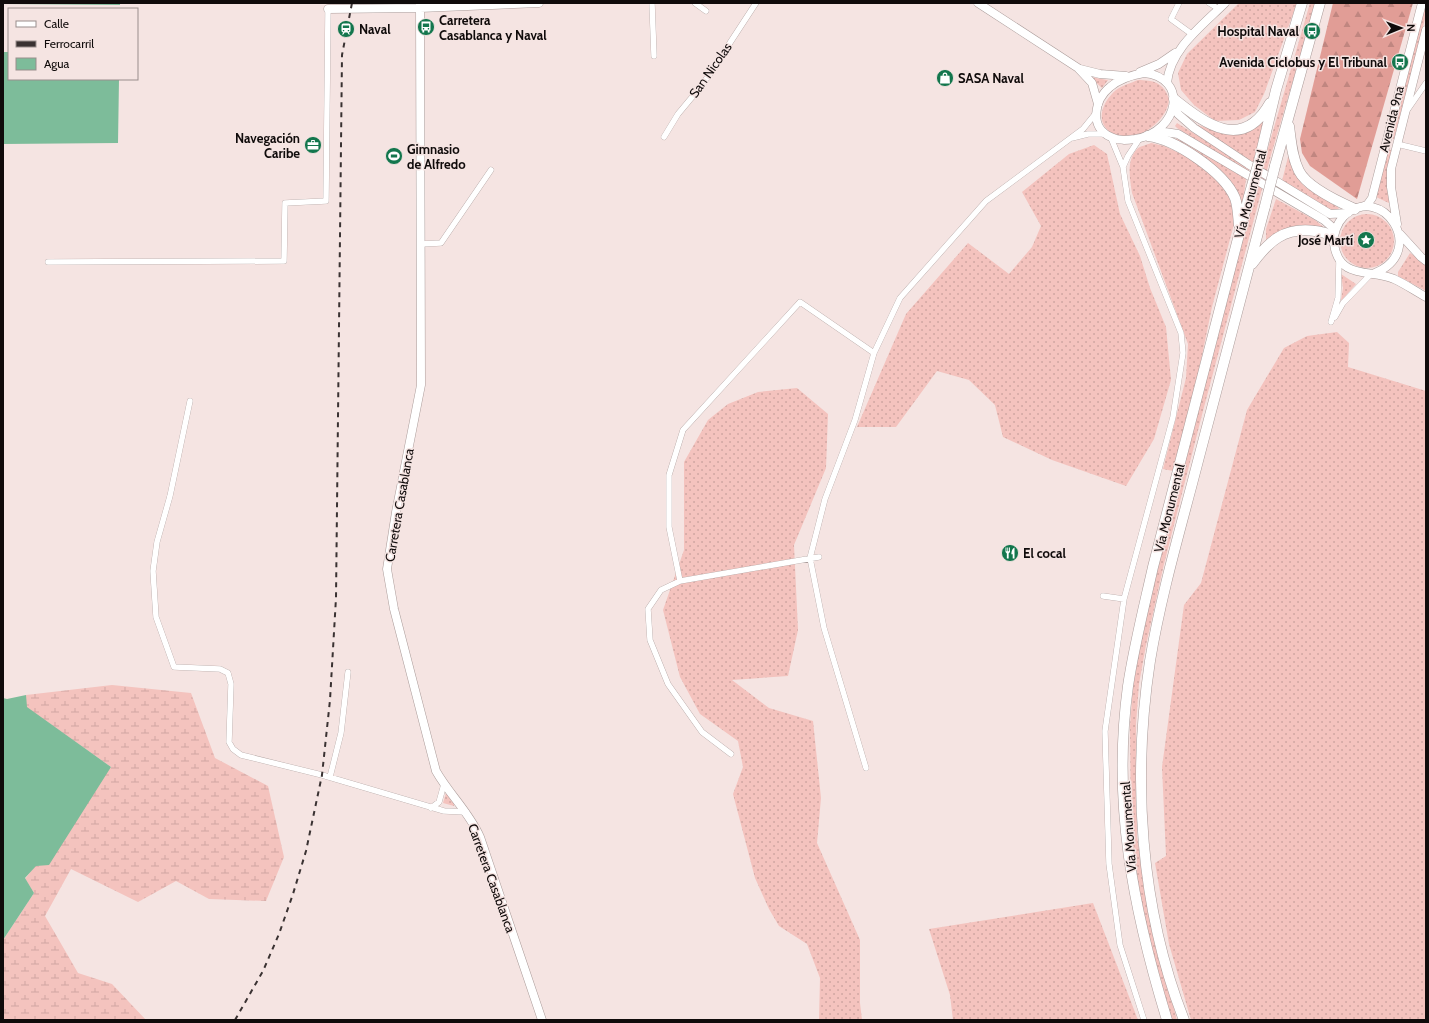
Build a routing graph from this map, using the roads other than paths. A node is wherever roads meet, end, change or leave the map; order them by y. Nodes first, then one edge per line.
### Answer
1 (407, 3) edge
2 (540, 3) edge
3 (652, 3) edge
4 (695, 3) edge
5 (756, 3) edge
6 (978, 3) edge
7 (1179, 3) edge
8 (1209, 3) edge
9 (1302, 3) edge
10 (1320, 3) edge
11 (1422, 3) edge
12 (356, 6) edge
13 (381, 6) edge
14 (1222, 6) edge
15 (418, 7) edge
16 (328, 9) joint
17 (706, 11) dead end
18 (1426, 30) edge
19 (1193, 35) junction
20 (1179, 50) junction
21 (654, 56) dead end
22 (1078, 68) junction
23 (1133, 76) junction
24 (1166, 83) junction
25 (1426, 84) edge
26 (1276, 90) junction
27 (1174, 102) junction
28 (1098, 104) junction
29 (1096, 113) junction
30 (1404, 114) junction
31 (1288, 120) junction
32 (1158, 131) junction
33 (1108, 136) junction
34 (664, 137) dead end
35 (1144, 137) junction
36 (1066, 140) junction
37 (1386, 141) junction
38 (1397, 144) junction
39 (1426, 151) edge
40 (1123, 167) junction
41 (491, 170) dead end
42 (1355, 210) junction
43 (1397, 225) junction
44 (1240, 233) junction
45 (1400, 234) junction
46 (1334, 236) junction
47 (421, 244) junction
48 (1339, 259) junction
49 (1426, 260) edge
50 (48, 262) dead end
51 (1247, 271) junction
52 (1373, 274) junction
53 (1426, 297) edge
54 (874, 353) junction
55 (190, 401) dead end
56 (819, 557) dead end
57 (810, 558) junction
58 (680, 581) junction
59 (1103, 596) dead end
60 (1124, 599) junction
61 (348, 672) dead end
62 (731, 754) dead end
63 (866, 768) dead end
64 (330, 778) junction
65 (444, 784) junction
66 (431, 808) junction
67 (466, 812) junction
68 (542, 1020) edge
69 (1144, 1020) edge
70 (1167, 1020) edge
71 (1184, 1020) edge

1 - 15 street
2 - 15 main road
3 - 21 street
4 - 17 street
5 - 34 street, San Nicolas
6 - 22 main road
7 - 19 street
8 - 14 street
9 - 26 highway, Vía Monumental
10 - 31 highway, Vía Monumental
11 - 37 main road, Avenida 9na
12 - 13 main road
12 - 16 main road
13 - 15 main road
14 - 19 main road
15 - 47 main road, Carretera Casablanca
16 - 50 street
18 - 30 main road, Avenida 9na
19 - 20 main road
20 - 23 main road
20 - 24 main road
22 - 23 main road
22 - 28 main road
23 - 24 main road
23 - 28 main road
24 - 27 main road
25 - 30 street
26 - 27 highway
26 - 44 highway, Vía Monumental, bridge
27 - 32 main road
27 - 42 main road
28 - 29 main road
29 - 33 main road
29 - 36 street
30 - 38 main road, Avenida 9na
31 - 42 highway
31 - 51 highway, Vía Monumental, bridge
32 - 35 main road
32 - 46 main road
33 - 35 main road
33 - 36 street
33 - 40 street
35 - 40 street
35 - 44 highway
36 - 54 street
37 - 38 main road
37 - 42 main road, Avenida 9na
38 - 39 street
38 - 43 main road, Avenida 9na
40 - 60 street
41 - 47 street
42 - 43 main road
42 - 46 main road
43 - 45 main road
44 - 70 highway, Vía Monumental
45 - 49 main road
45 - 52 main road
46 - 48 main road
46 - 51 highway
47 - 65 main road, Carretera Casablanca
48 - 52 main road
48 - 52 street
51 - 71 highway, Vía Monumental
52 - 53 main road
54 - 57 street
54 - 58 street
55 - 64 street
56 - 57 street
57 - 58 street
57 - 63 street
58 - 62 street
59 - 60 street
60 - 69 street
61 - 64 street
64 - 66 street
65 - 66 street
65 - 67 main road, Carretera Casablanca
66 - 67 street
67 - 68 main road, Carretera Casablanca

